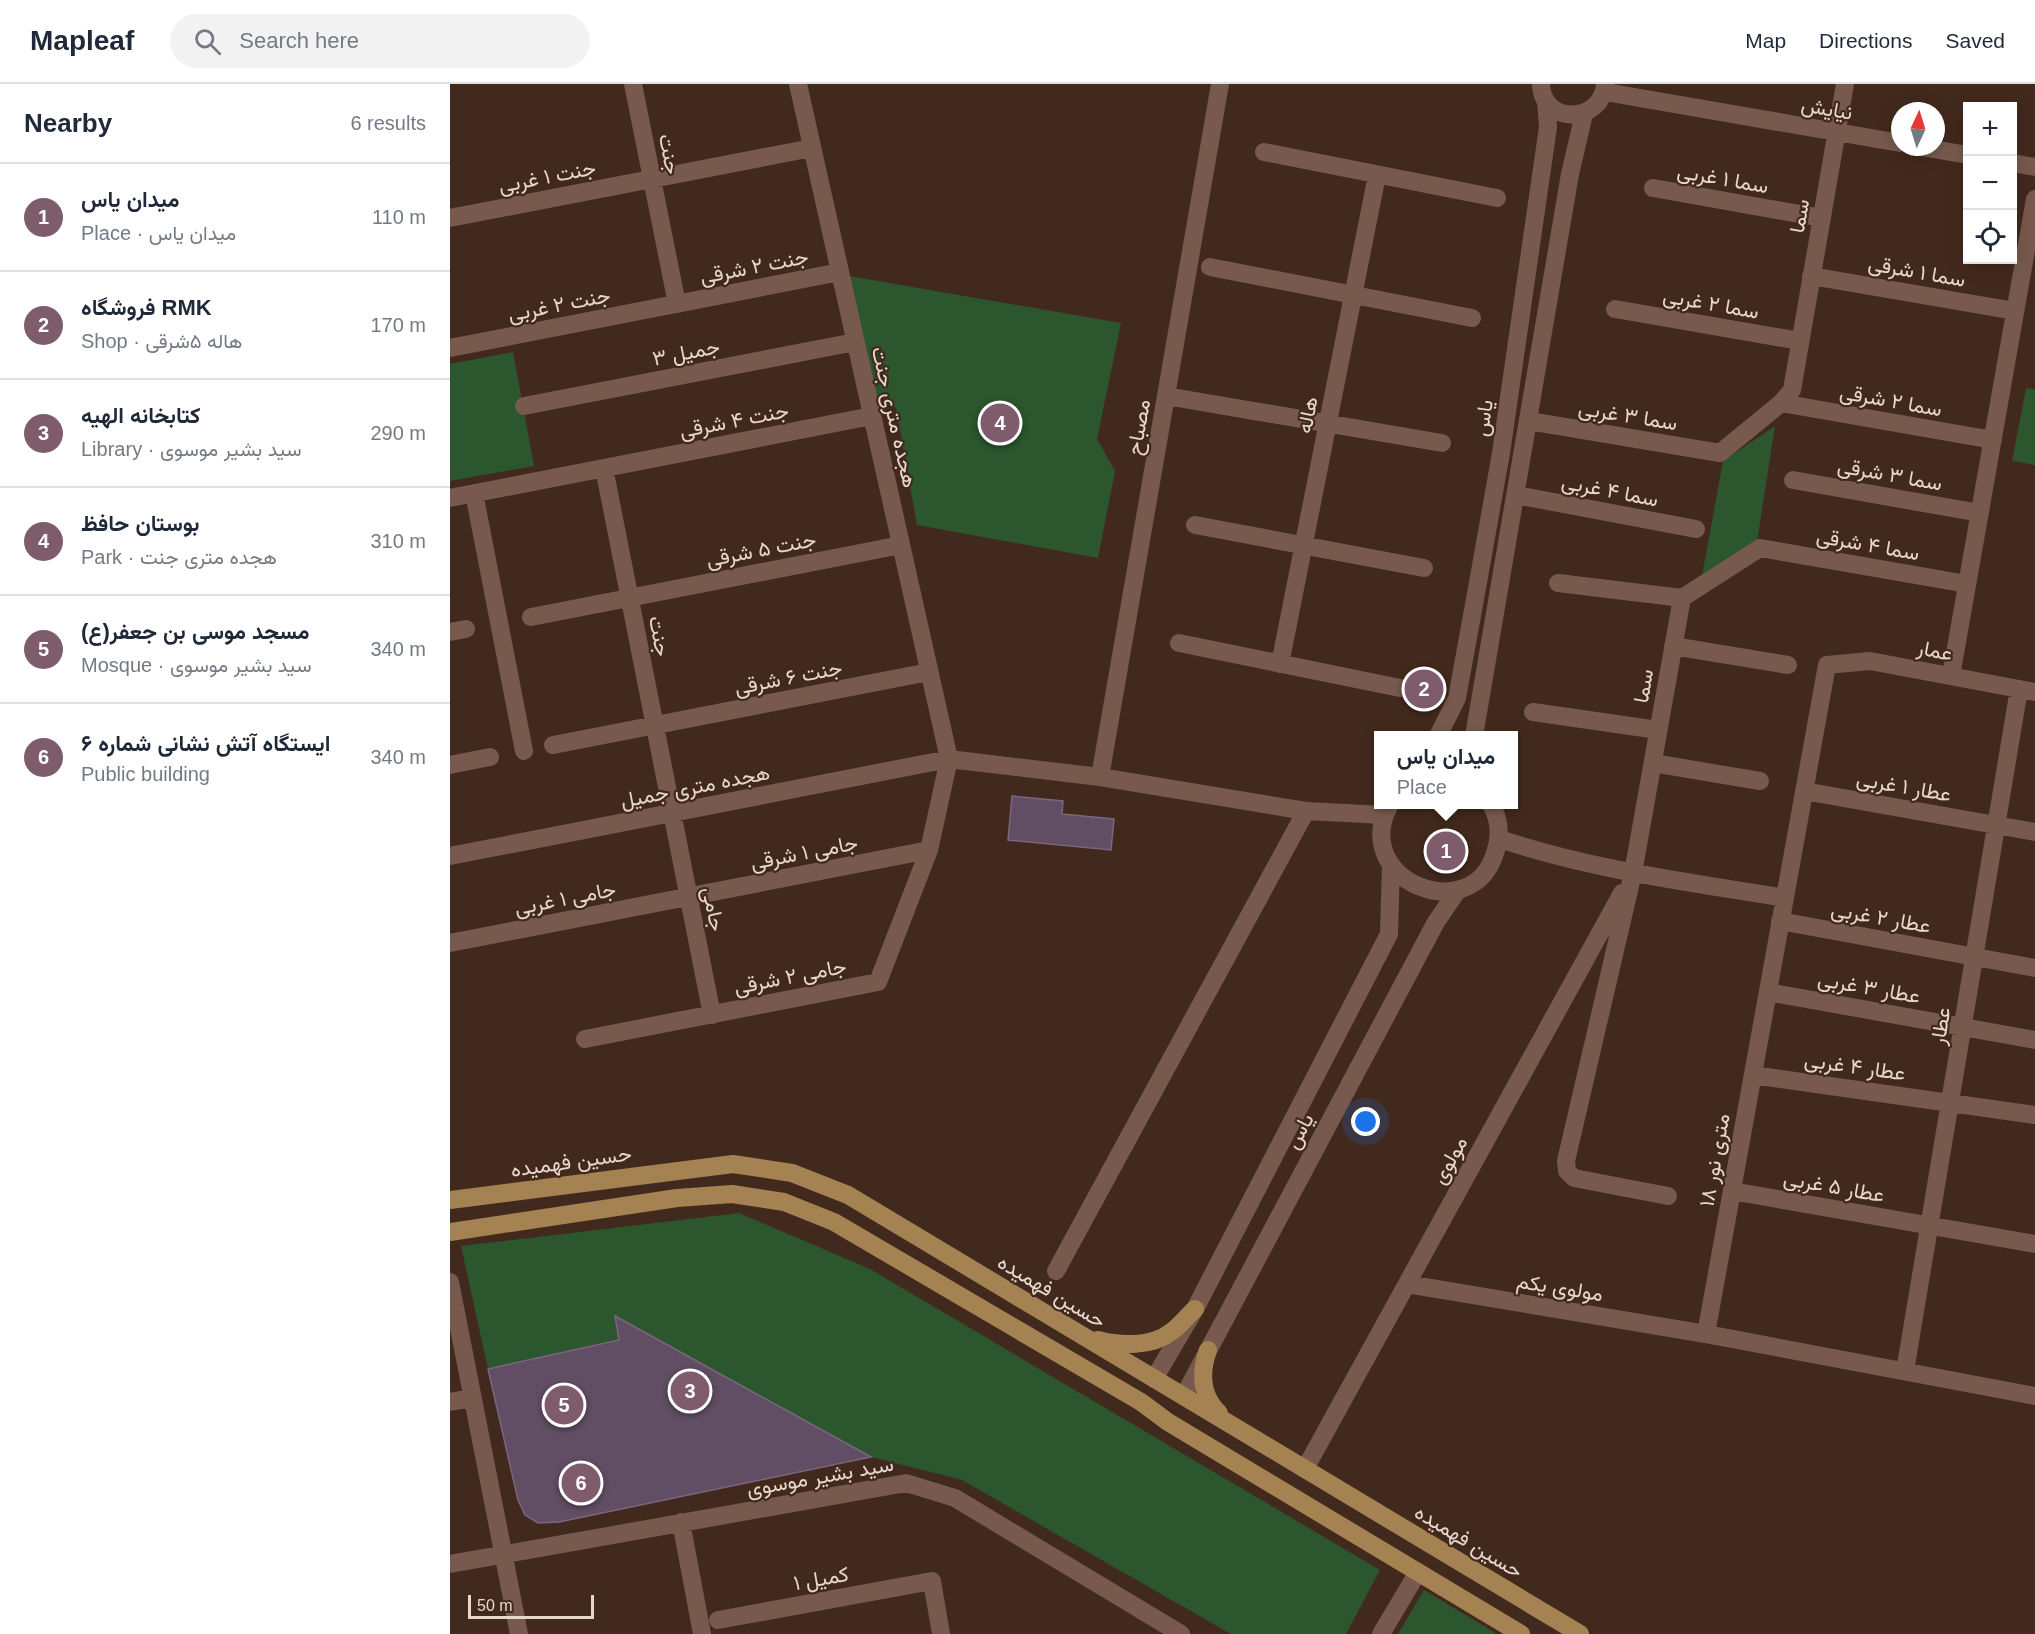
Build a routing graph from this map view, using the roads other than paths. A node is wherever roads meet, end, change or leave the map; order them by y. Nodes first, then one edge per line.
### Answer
1 (633, 84) edge
2 (798, 84) edge
3 (1220, 84) edge
4 (1845, 84) edge
5 (1605, 88) edge
6 (1543, 93) edge
7 (1584, 114) junction
8 (1837, 132) junction
9 (1891, 141) edge
10 (812, 148) junction
11 (1945, 151) edge
12 (1264, 152) dead end
13 (1963, 154) edge
14 (2017, 164) edge
15 (2035, 167) edge
16 (1377, 175) junction
17 (652, 179) junction
18 (1653, 188) dead end
19 (1497, 198) dead end
20 (2035, 199) edge
21 (450, 218) edge
22 (1822, 218) junction
23 (1210, 267) dead end
24 (840, 272) junction
25 (1811, 276) junction
26 (1354, 294) junction
27 (677, 304) junction
28 (1615, 309) dead end
29 (2015, 311) junction
30 (1472, 318) dead end
31 (1800, 341) junction
32 (855, 342) junction
33 (450, 348) edge
34 (1166, 396) junction
35 (1781, 403) junction
36 (524, 406) dead end
37 (872, 416) junction
38 (1529, 421) junction
39 (1328, 423) junction
40 (1993, 440) junction
41 (1442, 443) dead end
42 (1720, 453) joint
43 (604, 468) junction
44 (1793, 480) dead end
45 (474, 493) junction
46 (1516, 495) junction
47 (450, 498) edge
48 (1980, 513) junction
49 (1195, 525) dead end
50 (1696, 529) dead end
51 (901, 545) junction
52 (1304, 545) junction
53 (1424, 568) dead end
54 (1558, 583) dead end
55 (1967, 584) junction
56 (630, 597) junction
57 (1682, 598) junction
58 (531, 616) dead end
59 (1179, 643) dead end
60 (1673, 646) junction
61 (1281, 664) junction
62 (1788, 664) dead end
63 (1827, 665) joint
64 (929, 672) junction
65 (1951, 676) junction
66 (1400, 688) dead end
67 (2027, 690) edge
68 (1533, 712) dead end
69 (655, 725) junction
70 (1658, 730) junction
71 (1440, 731) edge
72 (1475, 731) edge
73 (553, 745) dead end
74 (524, 751) dead end
75 (490, 757) dead end
76 (949, 759) junction
77 (1653, 763) junction
78 (450, 765) edge
79 (1100, 777) junction
80 (1760, 781) dead end
81 (1804, 791) junction
82 (1494, 809) edge
83 (1387, 810) edge
84 (1306, 811) junction
85 (672, 813) junction
86 (1996, 824) junction
87 (2035, 832) edge
88 (1500, 839) junction
89 (929, 850) junction
90 (450, 856) edge
91 (1391, 865) junction
92 (1633, 873) junction
93 (1458, 890) junction
94 (689, 897) junction
95 (1785, 898) junction
96 (1780, 921) junction
97 (450, 943) edge
98 (1974, 957) junction
99 (2035, 968) edge
100 (1768, 992) junction
101 (712, 1014) junction
102 (1963, 1027) junction
103 (585, 1039) dead end
104 (2035, 1040) edge
105 (1753, 1075) junction
106 (1950, 1101) junction
107 (2035, 1115) edge
108 (1732, 1191) junction
109 (1668, 1196) dead end
110 (450, 1200) edge
111 (1929, 1225) junction
112 (450, 1232) edge
113 (2035, 1244) edge
114 (1056, 1271) dead end
115 (450, 1282) edge
116 (1407, 1284) junction
117 (1195, 1309) junction
118 (1706, 1334) junction
119 (1081, 1335) junction
120 (1208, 1350) junction
121 (1905, 1371) junction
122 (1154, 1379) junction
123 (1184, 1396) junction
124 (2035, 1396) edge
125 (472, 1398) junction
126 (450, 1402) edge
127 (1141, 1402) junction
128 (1168, 1422) junction
129 (1231, 1425) junction
130 (1305, 1469) junction
131 (681, 1522) junction
132 (503, 1554) junction
133 (450, 1564) edge
134 (1418, 1572) junction
135 (718, 1620) dead end
136 (519, 1634) edge
137 (702, 1634) edge
138 (941, 1634) edge
139 (1181, 1634) edge
140 (1381, 1634) edge
141 (1521, 1634) edge
142 (1580, 1634) edge

1 - 17 street, جنت
2 - 10 street, هجده متری جنت
3 - 34 street, مصباح
4 - 8 street, سما
5 - 7 street
5 - 8 street, نیایش
6 - 7 street
6 - 71 street, یاس
7 - 38 street
8 - 9 street, نیایش
8 - 22 street, سما
10 - 17 street, جنت ۱ غربی
10 - 24 street, هجده متری جنت
11 - 13 street
12 - 16 street
14 - 15 street
16 - 19 street
16 - 26 street, هاله
17 - 21 street, جنت ۱ غربی
17 - 27 street, جنت
18 - 22 street, سما ۱ غربی
20 - 29 street
22 - 25 street, سما
23 - 26 street
24 - 27 street, جنت ۲ شرقی
24 - 32 street, هجده متری جنت
25 - 29 street, سما ۱ شرقی
25 - 31 street, سما
26 - 30 street
26 - 39 street, هاله
27 - 33 street, جنت ۲ غربی
28 - 31 street, سما ۲ غربی
29 - 40 street
31 - 35 street, سما
32 - 36 street, جمیل ۳
32 - 37 street, هجده متری جنت
34 - 39 street
34 - 79 street, مصباح
35 - 40 street, سما ۲ شرقی
35 - 42 street, سما
37 - 43 street, جنت ۴ شرقی
37 - 51 street, هجده متری جنت
38 - 42 street, سما ۳ غربی
38 - 46 street
39 - 41 street
39 - 52 street, هاله
40 - 48 street
43 - 45 street, جنت ۴ شرقی
43 - 56 street, جنت
44 - 48 street, سما ۳ شرقی
45 - 47 street, جنت ۴ شرقی
45 - 74 street
46 - 50 street, سما ۴ غربی
46 - 72 street
48 - 55 street
49 - 52 street
51 - 56 street, جنت ۵ شرقی
51 - 64 street, هجده متری جنت
52 - 53 street
52 - 61 street, هاله
54 - 57 street
55 - 57 street, سما ۴ شرقی
55 - 65 street
56 - 58 street, جنت ۵ شرقی
56 - 69 street, جنت
57 - 60 street, سما
59 - 61 street
60 - 62 street
60 - 70 street, سما
61 - 66 street
63 - 65 street, عمار
63 - 81 street, ۱۸ متری نور
64 - 69 street, جنت ۶ شرقی
64 - 76 street, هجده متری جنت
65 - 67 street, عمار
67 - 86 street, عطار
68 - 70 street
69 - 73 street, جنت ۶ شرقی
69 - 85 street, جنت
70 - 77 street, سما
75 - 78 street
76 - 79 street
76 - 85 street, هجده متری جمیل
76 - 89 street
77 - 80 street
77 - 92 street, سما
79 - 84 street
81 - 86 street, عطار ۱ غربی
81 - 95 street, ۱۸ متری نور
82 - 88 street
83 - 84 street
83 - 91 street
84 - 114 street
85 - 90 street, هجده متری جمیل
85 - 94 street, جامی
86 - 87 street, عطار ۱ غربی
86 - 98 street, عطار
88 - 92 street
88 - 93 street
89 - 94 street, جامی ۱ شرقی
89 - 101 street, جامی ۲ شرقی
91 - 93 street
91 - 117 street, یاس
92 - 95 street
92 - 109 street, سما
92 - 116 street, مولوی
93 - 120 street, یاس
94 - 97 street, جامی ۱ غربی
94 - 101 street, جامی
95 - 96 street, ۱۸ متری نور
96 - 98 street, عطار ۲ غربی
96 - 100 street, ۱۸ متری نور
98 - 99 street, عطار ۲ غربی
98 - 102 street, عطار
100 - 102 street, عطار ۳ غربی
100 - 105 street, ۱۸ متری نور
101 - 103 street, جامی ۲ شرقی
102 - 104 street, عطار ۳ غربی
102 - 106 street, عطار
105 - 106 street, عطار ۴ غربی
105 - 108 street, ۱۸ متری نور
106 - 107 street, عطار ۴ غربی
106 - 111 street, عطار
108 - 111 street, عطار ۵ غربی
108 - 118 street, ۱۸ متری نور
110 - 119 main road, حسین فهمیده
111 - 113 street, عطار ۵ غربی
111 - 121 street, عطار
112 - 127 main road
115 - 125 street
116 - 118 street, مولوی یکم
116 - 130 street, مولوی
117 - 119 main road
117 - 122 street, یاس
118 - 121 street
119 - 122 main road, حسین فهمیده
120 - 123 street, یاس
120 - 129 main road
121 - 124 street
122 - 123 main road, حسین فهمیده
122 - 127 main road
123 - 128 main road
123 - 129 main road, حسین فهمیده
125 - 126 street
125 - 132 street
127 - 128 main road
128 - 134 main road
129 - 130 main road, حسین فهمیده
130 - 142 main road, حسین فهمیده
131 - 132 street, سید بشیر موسوی
131 - 137 street
131 - 139 street, سید بشیر موسوی
132 - 133 street, سید بشیر موسوی
132 - 136 street
134 - 140 street
134 - 141 main road
135 - 138 street, کمیل ۱

